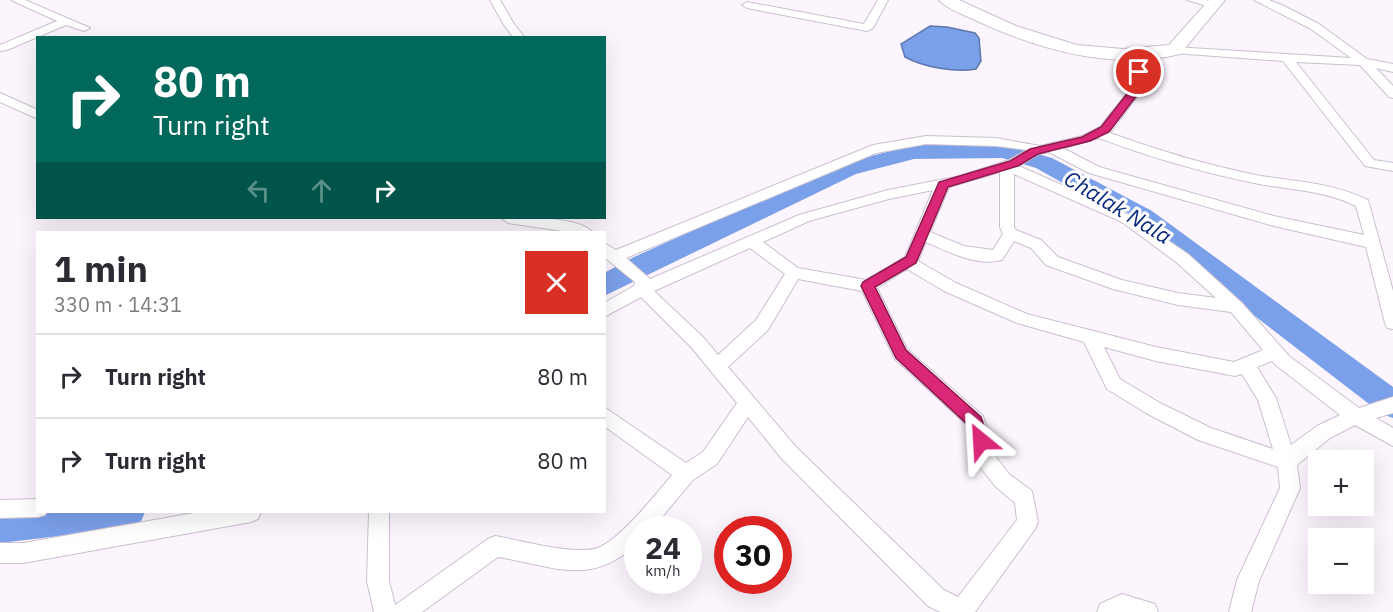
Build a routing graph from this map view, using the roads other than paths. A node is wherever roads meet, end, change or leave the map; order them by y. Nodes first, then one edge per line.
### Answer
1 (16, 0) edge
2 (495, 0) edge
3 (883, 0) edge
4 (949, 0) edge
5 (1192, 0) edge
6 (1259, 0) edge
7 (1215, 2) edge
8 (747, 5) dead end
9 (65, 21) junction
10 (84, 28) dead end
11 (518, 36) edge
12 (3, 48) dead end
13 (1174, 50) junction
14 (1142, 53) junction
15 (1287, 58) junction
16 (1362, 62) junction
17 (1393, 68) edge
18 (1393, 94) edge
19 (0, 97) edge
20 (36, 114) edge
21 (1098, 133) junction
22 (1041, 150) junction
23 (1011, 164) junction
24 (1393, 167) edge
25 (943, 184) junction
26 (524, 219) edge
27 (540, 220) edge
28 (582, 231) edge
29 (922, 234) junction
30 (1011, 234) junction
31 (752, 241) junction
32 (1374, 243) junction
33 (614, 255) edge
34 (907, 262) junction
35 (794, 273) junction
36 (642, 285) junction
37 (868, 286) junction
38 (1236, 307) junction
39 (606, 310) edge
40 (1393, 323) edge
41 (1091, 338) junction
42 (1275, 352) junction
43 (1245, 364) junction
44 (717, 366) junction
45 (747, 402) junction
46 (1375, 410) edge
47 (606, 416) edge
48 (1393, 438) edge
49 (1287, 462) junction
50 (686, 474) junction
51 (36, 507) edge
52 (0, 509) edge
53 (245, 513) edge
54 (379, 513) edge
55 (0, 553) edge
56 (387, 610) edge
57 (962, 612) edge
58 (1108, 612) edge
59 (1147, 612) edge
60 (1240, 612) edge

1 - 9 street
2 - 11 street
3 - 8 street
4 - 14 street
5 - 7 street
6 - 16 street
7 - 13 street
9 - 10 street
9 - 12 street
13 - 14 street
13 - 15 street
14 - 21 street
15 - 16 street
15 - 24 street
16 - 17 street
16 - 18 street
19 - 20 street
21 - 22 street
21 - 32 street
22 - 23 street
22 - 32 street
22 - 33 street
23 - 25 street
23 - 30 street
23 - 38 street
25 - 29 street
25 - 31 street
26 - 27 street
27 - 28 street
29 - 30 street
29 - 34 street
30 - 38 street
31 - 35 street
31 - 36 street
32 - 40 street
33 - 36 street
34 - 37 street
34 - 41 street
35 - 37 street
35 - 44 street
36 - 39 street
36 - 44 street
37 - 57 street
38 - 42 street
41 - 43 street
41 - 49 street
42 - 43 street
42 - 46 street
43 - 49 street
44 - 45 street
45 - 50 street
45 - 57 street
46 - 48 street
46 - 49 street
47 - 50 street
49 - 60 street
50 - 56 street
51 - 52 street
53 - 55 street
54 - 56 street
58 - 59 street

